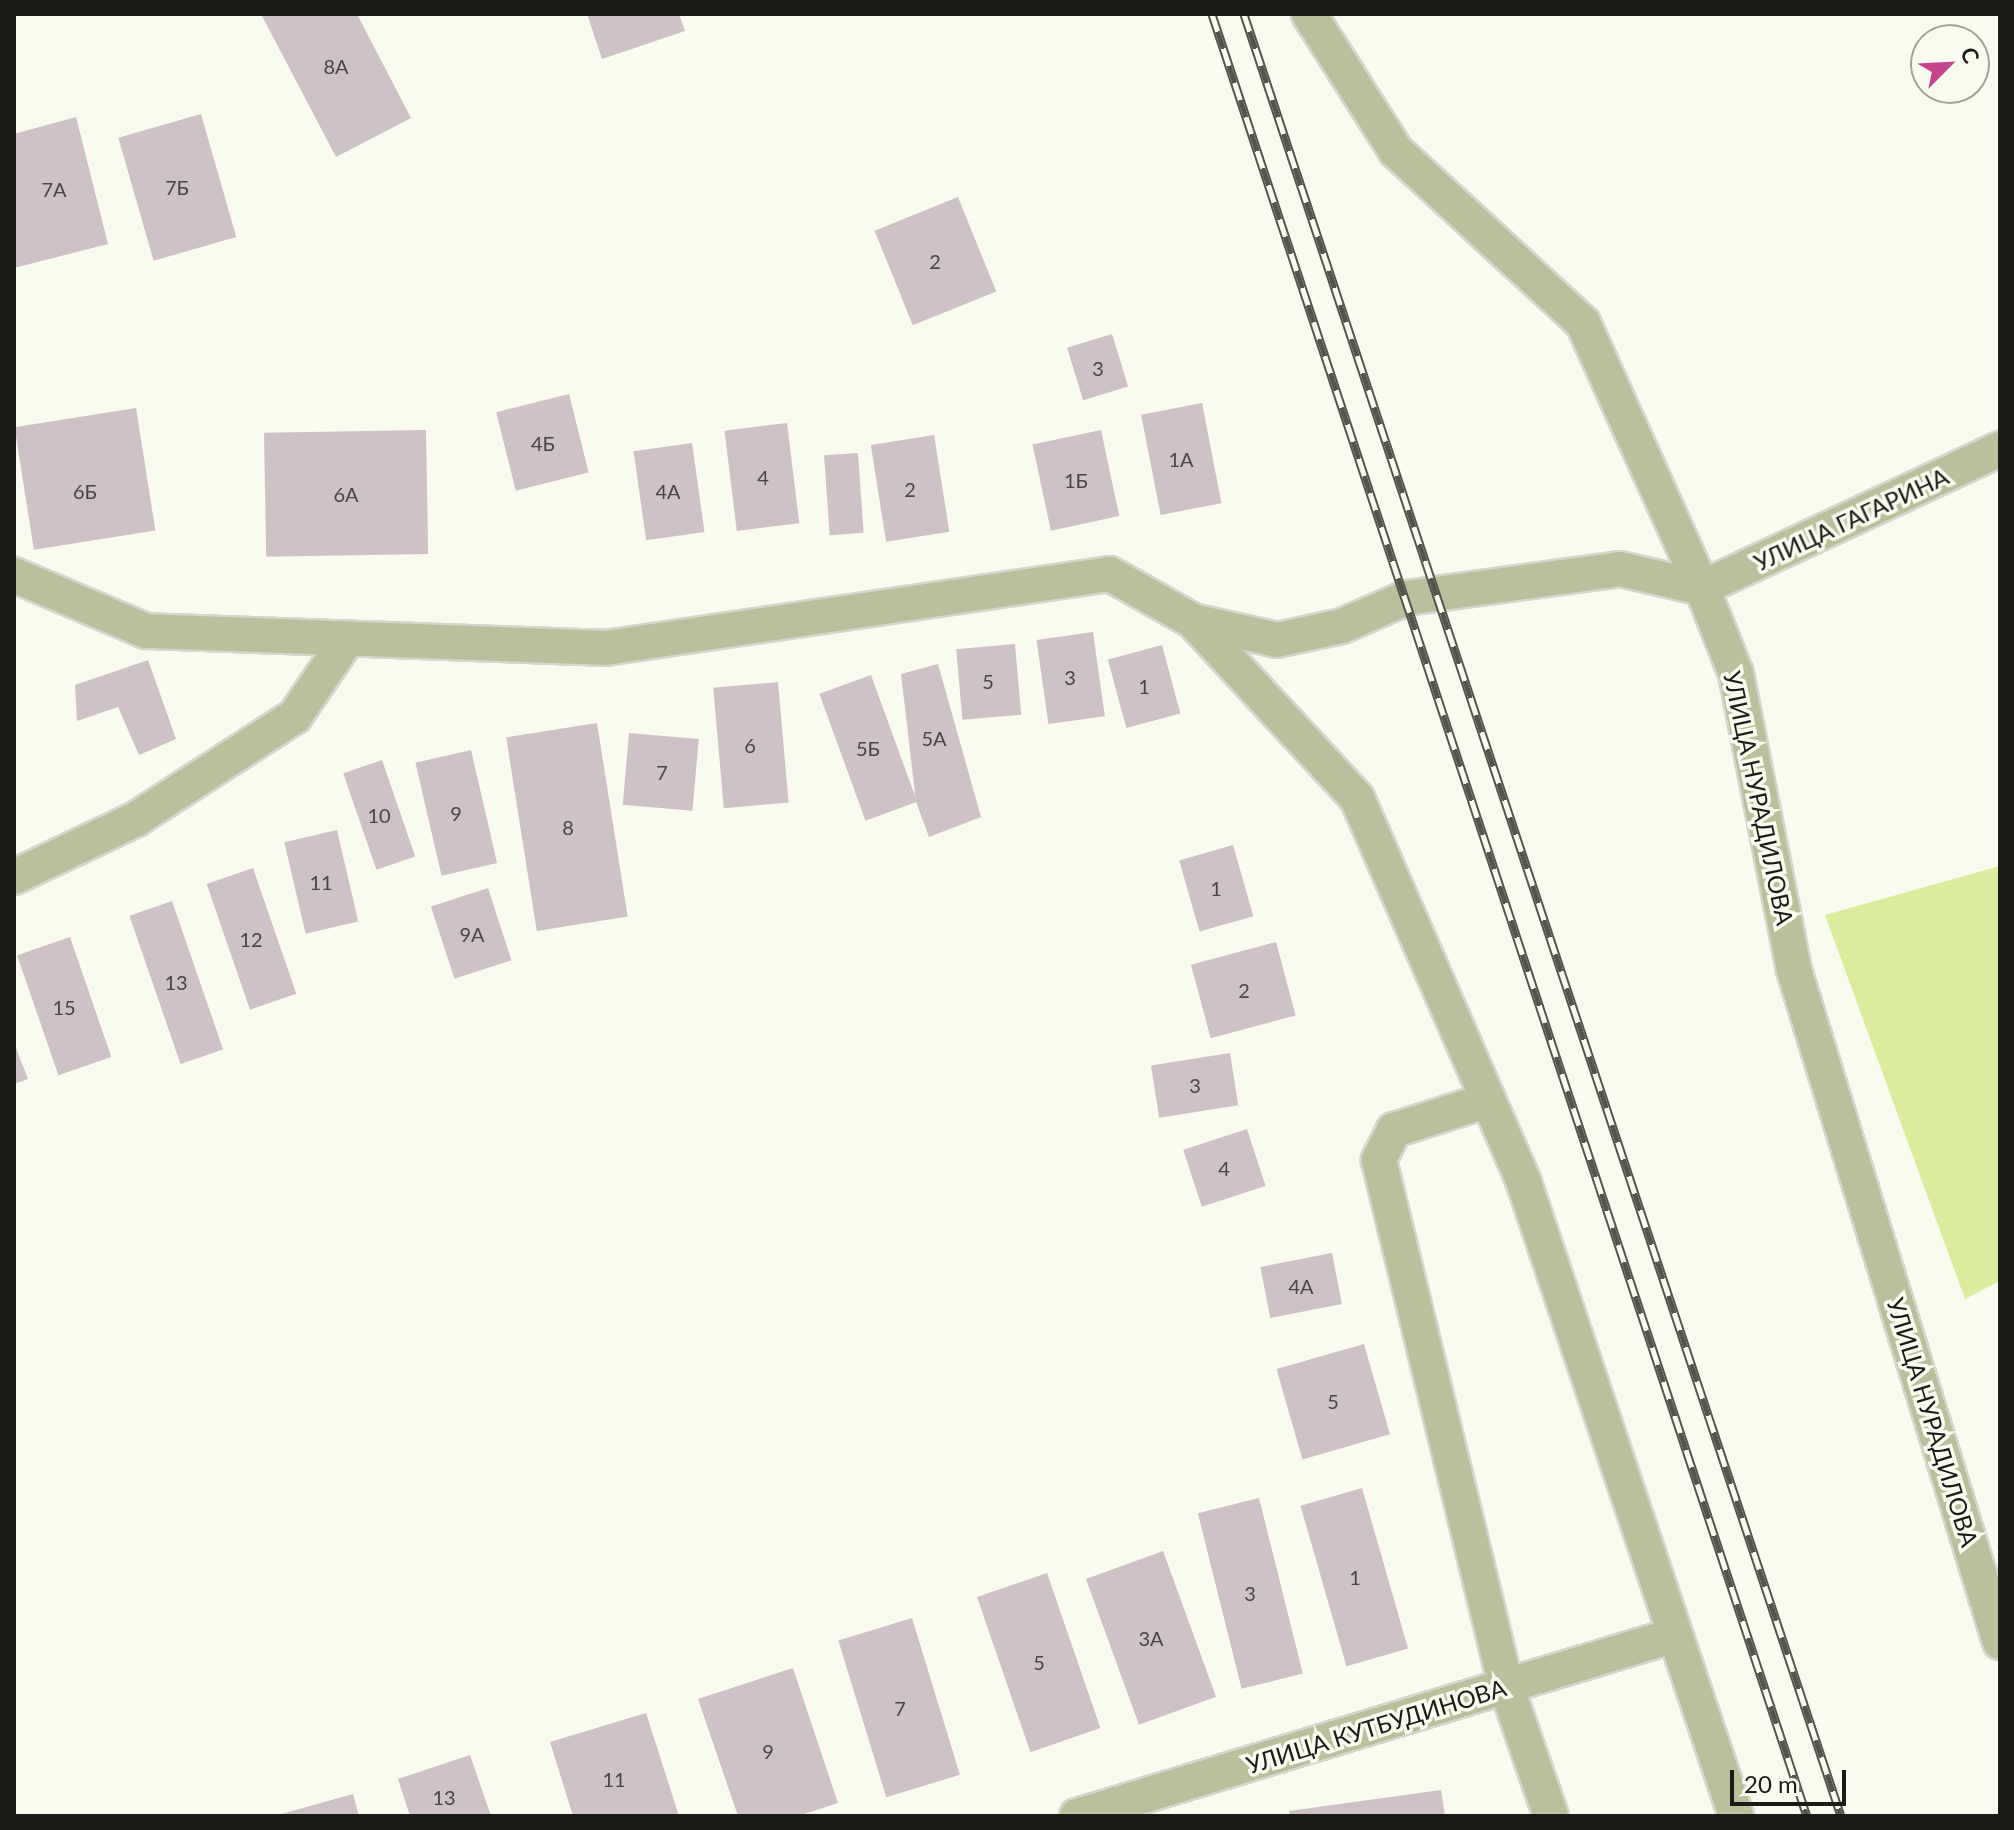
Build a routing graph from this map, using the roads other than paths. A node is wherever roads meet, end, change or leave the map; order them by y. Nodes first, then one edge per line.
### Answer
1 (1309, 14) edge
2 (2000, 449) edge
3 (14, 575) edge
4 (1702, 588) junction
5 (1193, 621) junction
6 (348, 638) junction
7 (14, 877) edge
8 (1488, 1100) junction
9 (1675, 1635) junction
10 (2000, 1642) edge
11 (1506, 1686) junction
12 (1077, 1816) edge
13 (1551, 1816) edge
14 (1736, 1816) edge

1 - 4 street, УЛИЦА НУРАДИЛОВА
2 - 4 street, УЛИЦА ГАГАРИНА
3 - 6 street
4 - 5 street
4 - 10 street, УЛИЦА НУРАДИЛОВА
5 - 6 street
5 - 8 street
6 - 7 street
8 - 9 street
8 - 11 street
9 - 11 street, УЛИЦА КУТБУДИНОВА
9 - 14 street
11 - 12 street, УЛИЦА КУТБУДИНОВА
11 - 13 street

